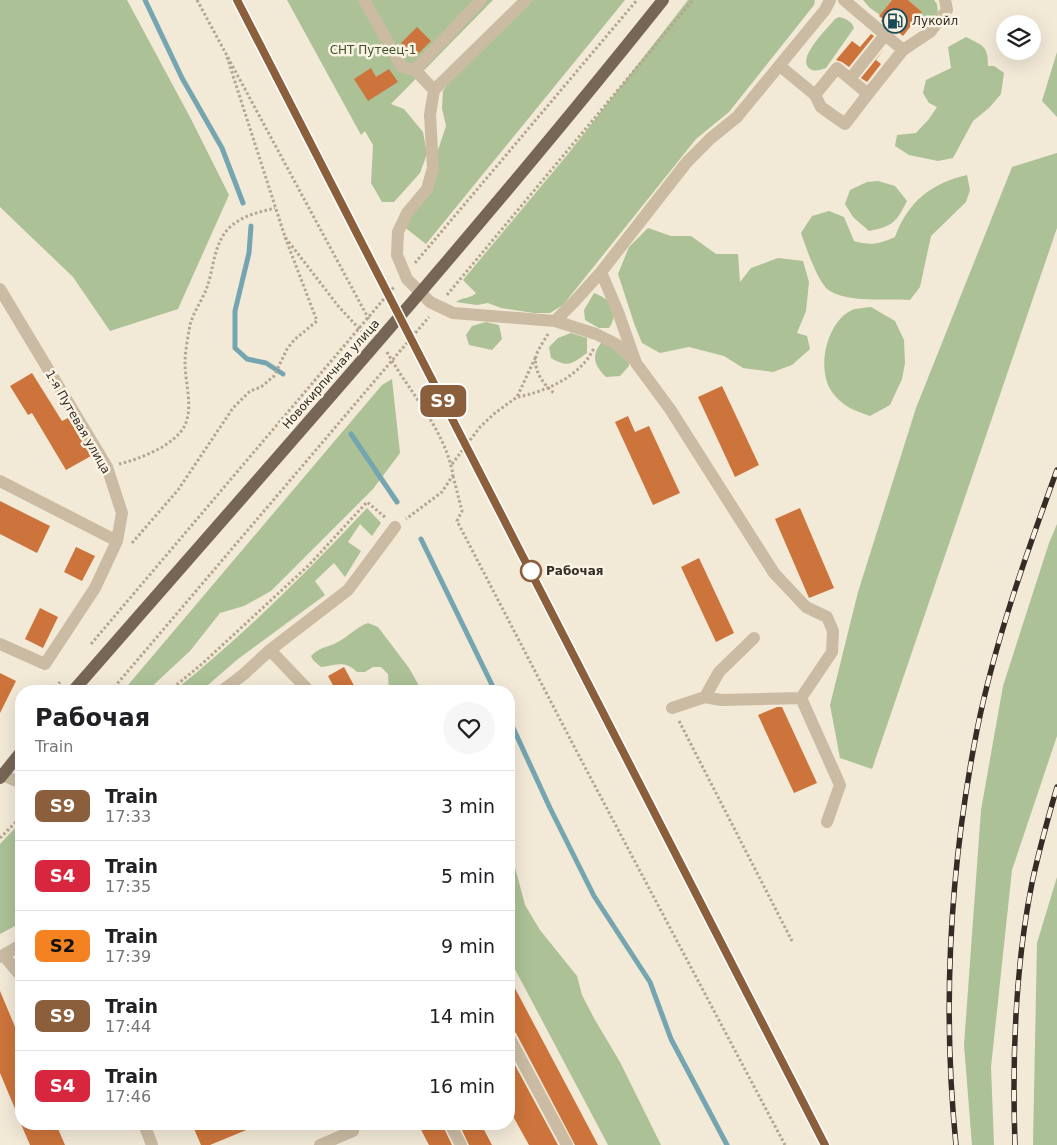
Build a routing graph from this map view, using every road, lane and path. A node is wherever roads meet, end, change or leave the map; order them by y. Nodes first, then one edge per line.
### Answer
1 (197, 0) edge
2 (364, 0) edge
3 (481, 0) edge
4 (526, 0) edge
5 (637, 0) edge
6 (663, 0) edge
7 (693, 0) edge
8 (830, 0) edge
9 (844, 0) edge
10 (946, 0) edge
11 (885, 35) junction
12 (224, 49) junction
13 (903, 50) junction
14 (780, 66) junction
15 (415, 70) junction
16 (850, 79) junction
17 (434, 90) junction
18 (868, 94) junction
19 (816, 95) junction
20 (276, 208) junction
21 (285, 237) junction
22 (410, 269) dead end
23 (601, 272) junction
24 (398, 283) dead end
25 (0, 289) edge
26 (444, 298) dead end
27 (432, 313) dead end
28 (555, 320) junction
29 (373, 328) dead end
30 (602, 337) junction
31 (371, 342) dead end
32 (382, 344) dead end
33 (384, 356) dead end
34 (536, 356) junction
35 (636, 362) junction
36 (396, 369) junction
37 (548, 388) junction
38 (555, 394) dead end
39 (517, 397) junction
40 (451, 464) junction
41 (107, 467) junction
42 (453, 475) junction
43 (0, 481) edge
44 (395, 527) junction
45 (117, 540) junction
46 (129, 547) dead end
47 (754, 638) dead end
48 (0, 644) edge
49 (90, 646) dead end
50 (270, 650) junction
51 (65, 676) dead end
52 (57, 685) edge
53 (78, 685) edge
54 (116, 685) edge
55 (176, 685) edge
56 (230, 685) edge
57 (303, 685) edge
58 (705, 697) junction
59 (801, 698) junction
60 (672, 708) joint
61 (15, 759) edge
62 (1, 776) edge
63 (15, 781) edge
64 (827, 822) dead end
65 (15, 823) edge
66 (0, 838) edge
67 (792, 941) dead end
68 (15, 948) edge
69 (2, 956) edge
70 (15, 970) edge
71 (515, 1048) edge
72 (146, 1130) edge
73 (453, 1130) edge
74 (353, 1131) dead end
75 (152, 1145) edge
76 (320, 1145) edge
77 (461, 1145) edge
78 (567, 1145) edge
79 (785, 1145) edge

1 - 12 path
2 - 15 street
3 - 15 street
4 - 17 street
5 - 22 path
6 - 53 main road, Новокирпичная улица
7 - 26 path
8 - 14 street
9 - 11 street
10 - 13 street
11 - 13 street
11 - 16 street
12 - 20 path
12 - 29 path
13 - 18 street
14 - 19 street
14 - 23 street
15 - 17 street
16 - 18 street
16 - 19 street
17 - 28 street
18 - 19 street
20 - 21 path
20 - 41 path
21 - 31 path
21 - 46 path
23 - 28 street
23 - 35 street
24 - 49 path
25 - 41 street, 1-я Путевая улица
27 - 54 path
28 - 30 street
28 - 34 path
30 - 35 street
30 - 37 path
32 - 36 path
33 - 36 path
34 - 37 path
34 - 39 path
35 - 59 street
36 - 40 path
37 - 38 path
37 - 39 path
39 - 40 path
40 - 42 path
41 - 45 street, 1-я Путевая улица
42 - 44 path
42 - 79 path
43 - 45 street
44 - 50 street
44 - 55 path
45 - 48 street, 1-я Путевая улица
47 - 58 street
50 - 56 street
50 - 57 street
51 - 52 path
58 - 59 street
58 - 60 street
59 - 64 street
60 - 67 path
61 - 62 main road
62 - 63 street
65 - 66 path
68 - 69 street
69 - 70 street
71 - 78 street
72 - 75 street
73 - 77 street
74 - 76 street

